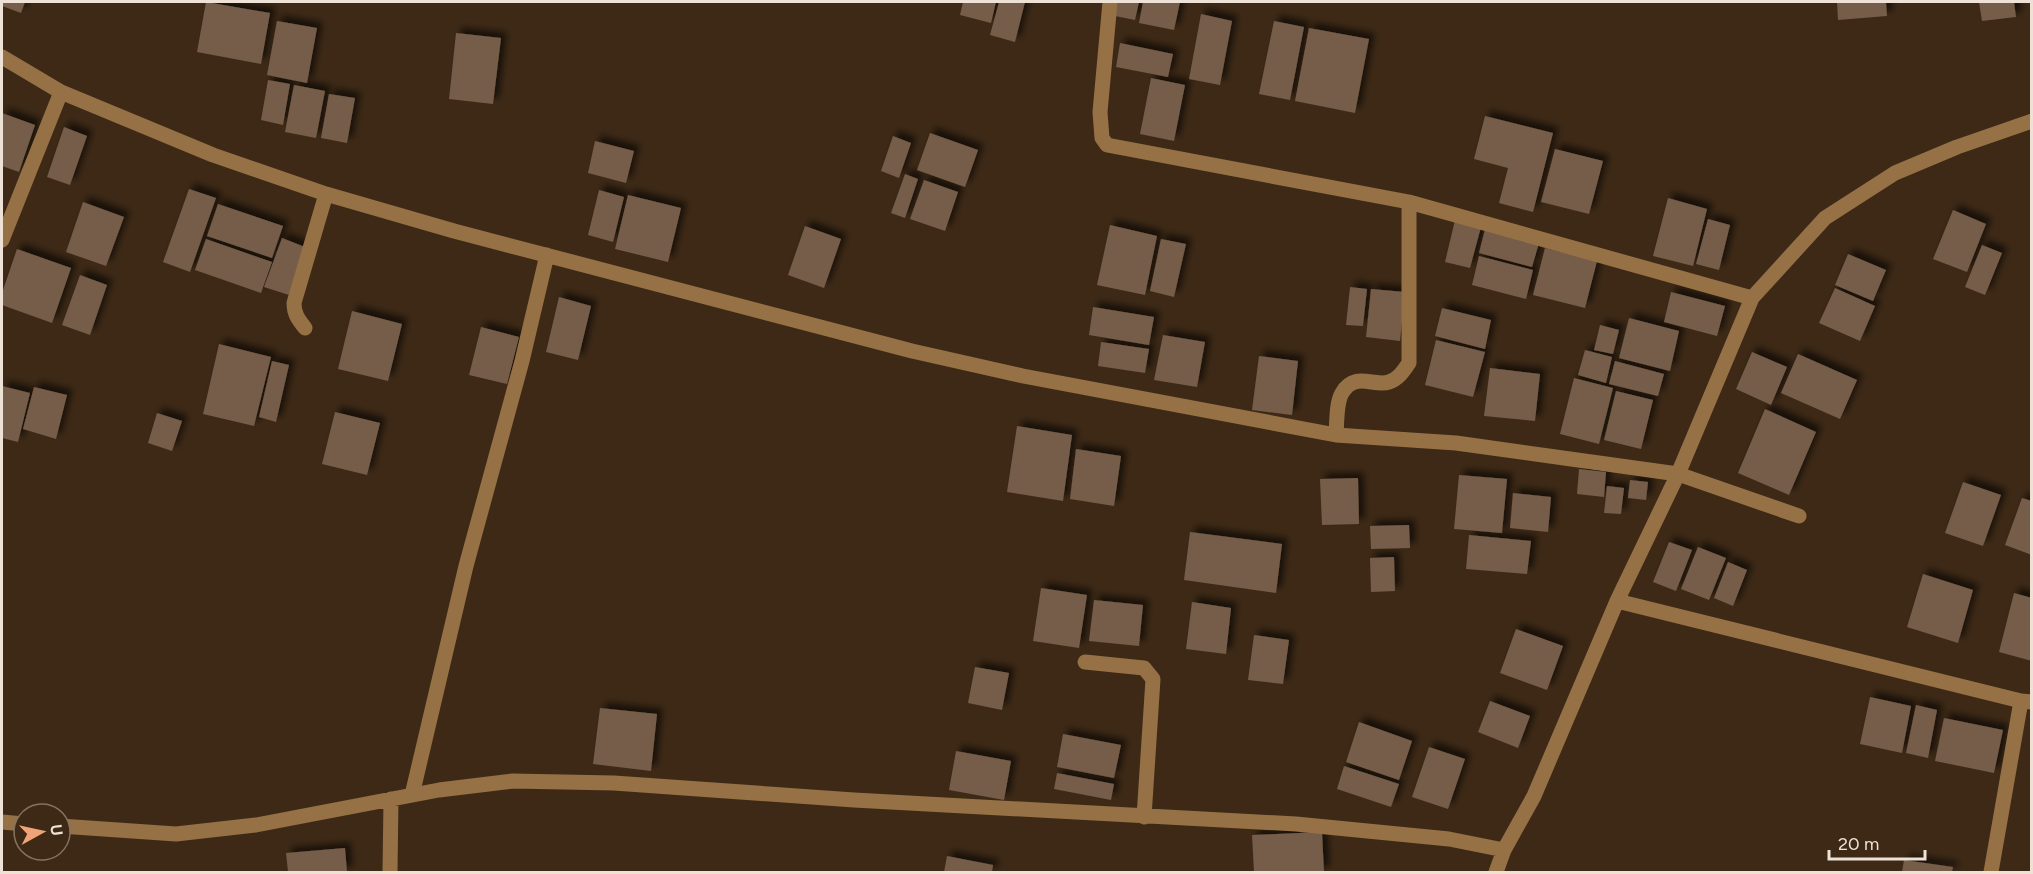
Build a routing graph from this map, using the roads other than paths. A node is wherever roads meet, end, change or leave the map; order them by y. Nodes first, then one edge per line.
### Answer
1 (1110, 2) edge
2 (2, 57) edge
3 (61, 92) junction
4 (2031, 121) edge
5 (326, 194) junction
6 (1409, 202) junction
7 (2, 240) edge
8 (547, 255) junction
9 (1752, 298) junction
10 (305, 328) dead end
11 (1336, 435) junction
12 (1678, 474) junction
13 (1799, 516) dead end
14 (1617, 601) junction
15 (1085, 662) dead end
16 (2026, 701) edge
17 (412, 795) junction
18 (392, 799) junction
19 (1144, 817) junction
20 (72, 827) edge
21 (1504, 850) junction
22 (390, 873) edge
23 (1496, 873) edge
24 (1991, 873) edge

1 - 6 street
2 - 3 street
3 - 5 street
3 - 7 street
4 - 9 street
5 - 8 street
5 - 10 street
6 - 9 street
6 - 11 street
8 - 11 street
8 - 17 street
9 - 12 street
11 - 12 street
12 - 13 street
12 - 14 street
14 - 16 street
14 - 21 street
15 - 19 street
16 - 24 street
17 - 18 street
17 - 19 street
18 - 20 street
18 - 22 street
19 - 21 street
21 - 23 street

